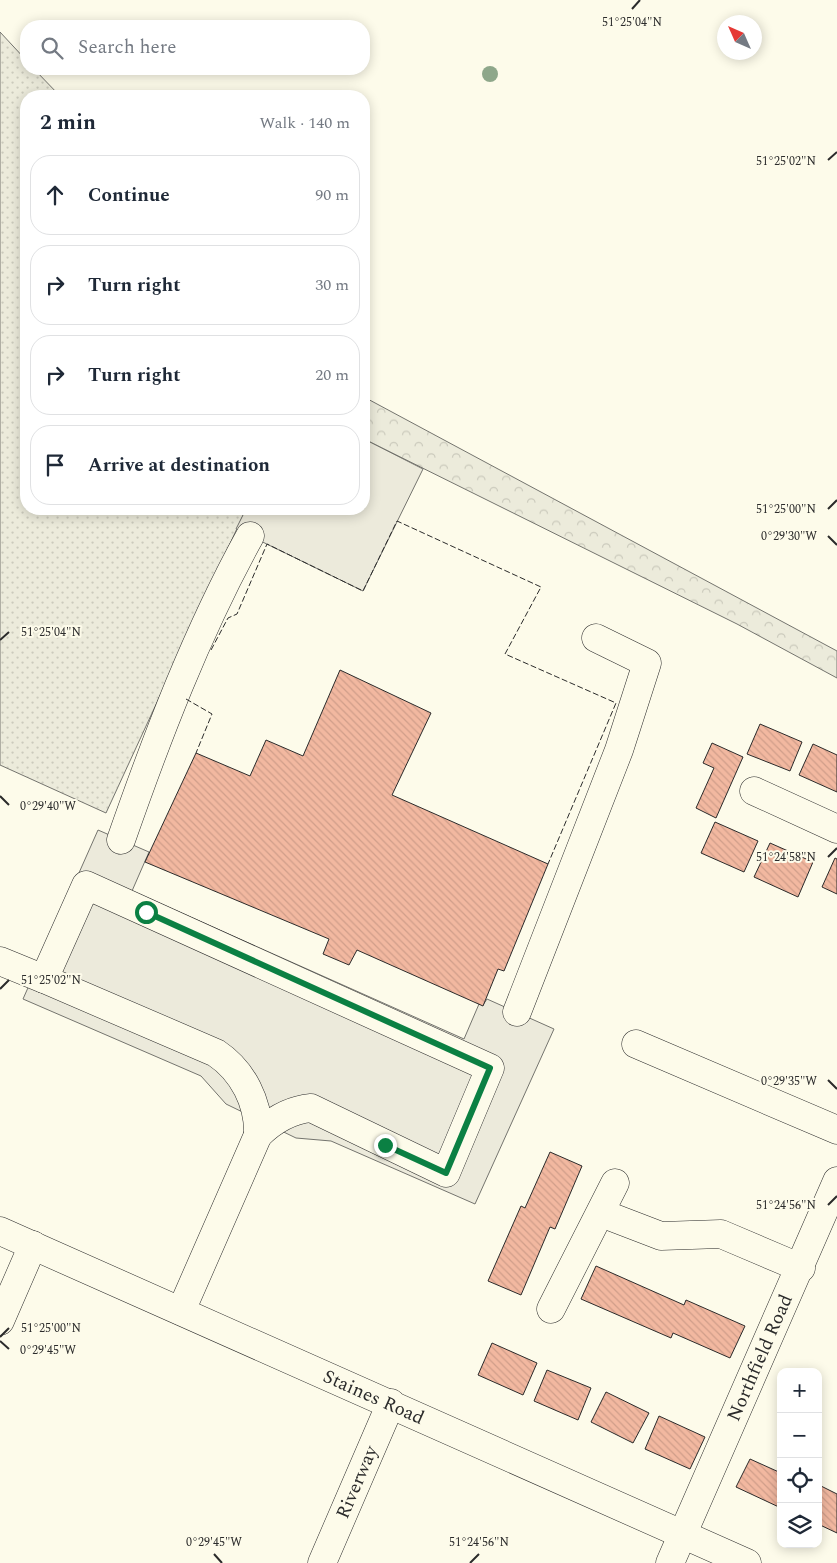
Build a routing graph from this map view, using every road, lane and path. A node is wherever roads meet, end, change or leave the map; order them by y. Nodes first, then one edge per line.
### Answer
1 (250, 536) dead end
2 (596, 638) dead end
3 (754, 791) dead end
4 (837, 830) edge
5 (121, 840) dead end
6 (22, 970) edge
7 (517, 1012) dead end
8 (636, 1044) dead end
9 (837, 1130) edge
10 (258, 1135) junction
11 (837, 1181) edge
12 (615, 1183) dead end
13 (601, 1213) junction
14 (0, 1231) edge
15 (33, 1245) junction
16 (800, 1268) junction
17 (551, 1309) dead end
18 (181, 1311) junction
19 (0, 1321) edge
20 (391, 1403) junction
21 (682, 1536) junction
22 (322, 1563) edge
23 (670, 1563) edge
24 (747, 1563) edge

1 - 5 street
2 - 7 street
3 - 4 street
6 - 10 street
6 - 10 street
8 - 9 street
10 - 18 street
11 - 16 street, Northfield Road
12 - 13 street
13 - 16 street
13 - 17 street
14 - 15 street, Staines Road
15 - 18 street, Staines Road
15 - 19 street
16 - 21 street, Northfield Road
18 - 20 street, Staines Road
20 - 21 street, Staines Road
20 - 22 street, Riverway
21 - 23 street, Northfield Road
21 - 24 street, Staines Road

